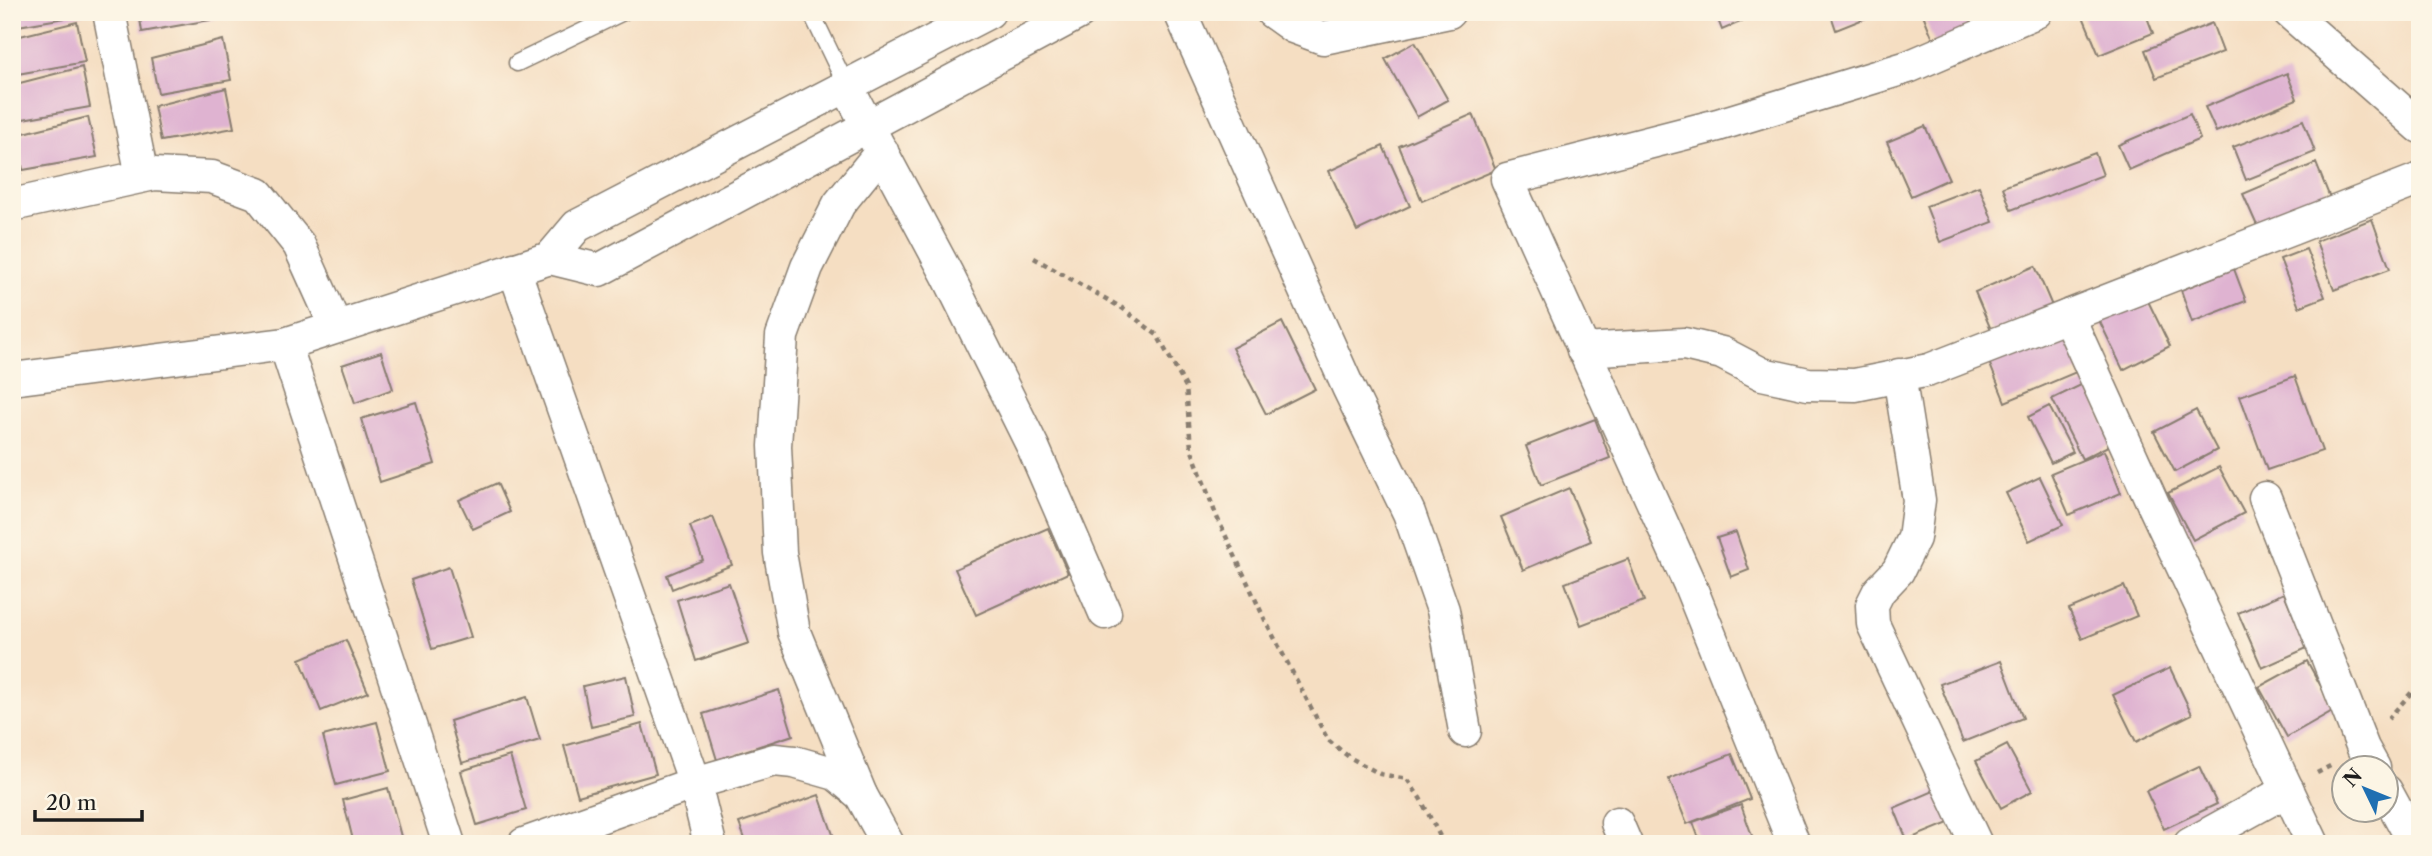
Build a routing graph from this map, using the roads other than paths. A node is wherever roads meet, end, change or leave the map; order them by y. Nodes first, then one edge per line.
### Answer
1 (109, 12) edge
2 (623, 12) edge
3 (811, 12) edge
4 (989, 12) edge
5 (1082, 12) edge
6 (1272, 12) edge
7 (1449, 12) edge
8 (2036, 12) edge
9 (2289, 12) edge
10 (1187, 15) edge
11 (517, 63) dead end
12 (847, 87) junction
13 (2420, 127) edge
14 (875, 139) junction
15 (142, 176) junction
16 (2420, 179) edge
17 (12, 205) edge
18 (550, 258) junction
19 (514, 269) junction
20 (2068, 316) junction
21 (335, 327) junction
22 (285, 344) junction
23 (1583, 350) junction
24 (1899, 375) junction
25 (12, 379) edge
26 (2265, 498) dead end
27 (1105, 613) dead end
28 (1465, 730) dead end
29 (2366, 754) edge
30 (695, 783) junction
31 (2288, 790) junction
32 (862, 794) junction
33 (2400, 817) edge
34 (449, 844) edge
35 (524, 844) edge
36 (710, 844) edge
37 (888, 844) edge
38 (1794, 844) edge
39 (1976, 844) edge
40 (2190, 844) edge
41 (2313, 844) edge
42 (2415, 844) edge

1 - 15 street
2 - 11 lane
3 - 12 lane
4 - 12 street
5 - 14 street
6 - 7 street
8 - 23 street
9 - 13 street
10 - 28 street
12 - 14 street
12 - 18 street
14 - 18 street
14 - 27 street
14 - 32 street
15 - 17 street
15 - 21 street
16 - 20 street
18 - 19 street
19 - 21 street
19 - 30 street
20 - 24 street
20 - 31 street
21 - 22 street
22 - 25 street
22 - 34 street
23 - 24 street
23 - 38 street
24 - 39 street
26 - 29 street
30 - 32 street
30 - 35 street
30 - 36 street
31 - 40 street
31 - 41 street
32 - 37 street
33 - 42 street

